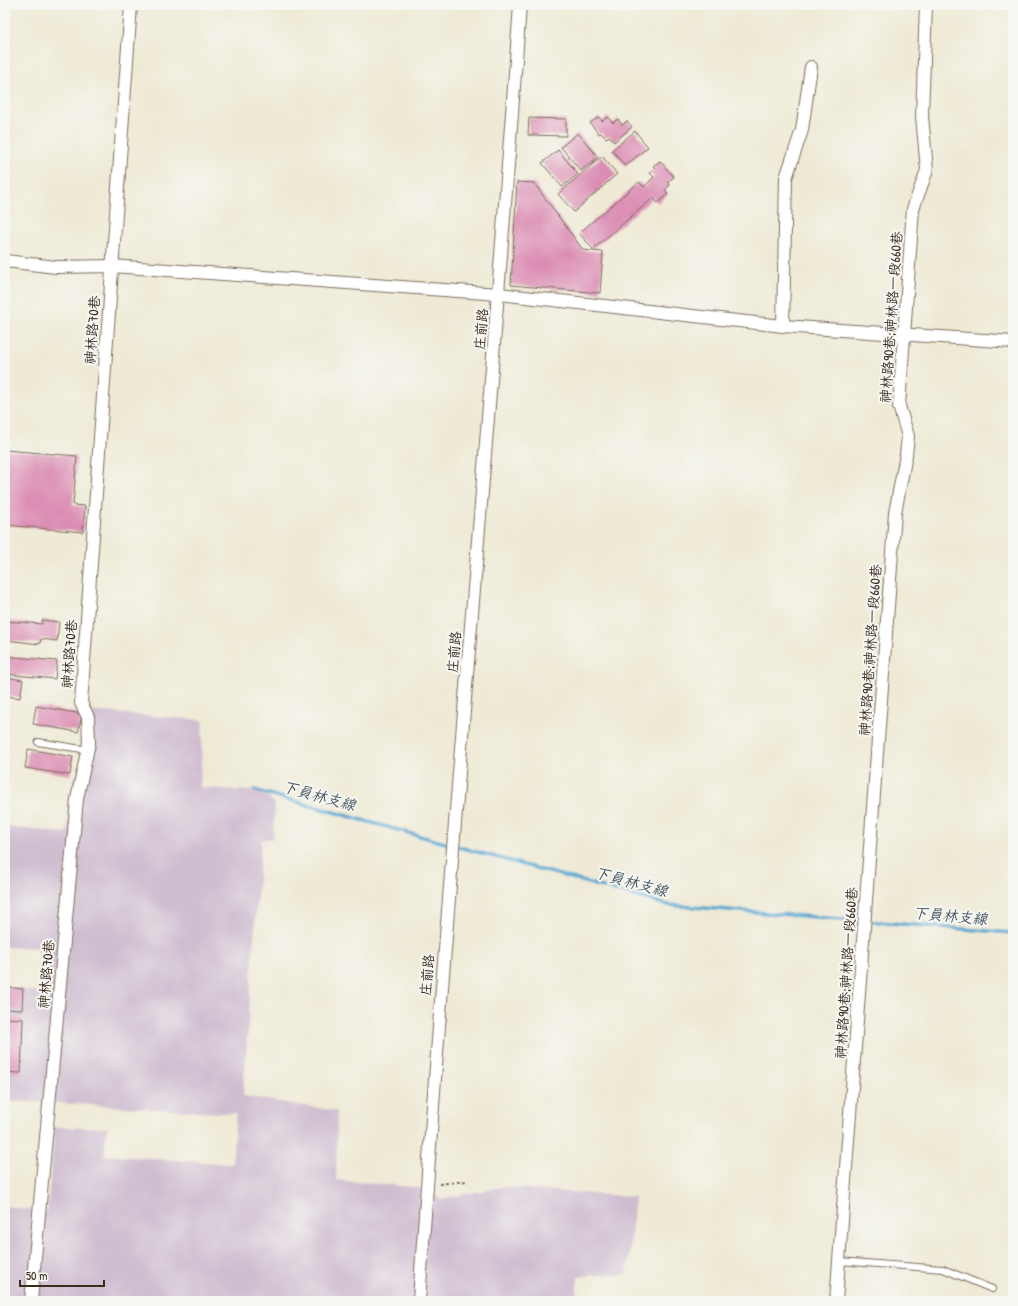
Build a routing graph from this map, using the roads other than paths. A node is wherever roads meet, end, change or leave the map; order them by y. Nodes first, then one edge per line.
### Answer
1 (131, 5) edge
2 (520, 5) edge
3 (926, 5) edge
4 (811, 67) dead end
5 (5, 261) edge
6 (112, 266) junction
7 (499, 294) junction
8 (783, 326) junction
9 (905, 334) junction
10 (1013, 342) edge
11 (38, 742) dead end
12 (88, 750) junction
13 (839, 1262) junction
14 (992, 1289) dead end
15 (31, 1301) edge
16 (419, 1301) edge
17 (836, 1301) edge

1 - 6 street, 神林路70巷
2 - 7 street, 庄前路
3 - 9 street, 神林路90巷;神林路一段660巷
4 - 8 street
5 - 6 street
6 - 7 street
6 - 12 street, 神林路70巷
7 - 8 street
7 - 16 street, 庄前路
8 - 9 street
9 - 10 street
9 - 13 street, 神林路90巷;神林路一段660巷
11 - 12 lane
12 - 15 street, 神林路70巷
13 - 14 lane
13 - 17 street, 神林路90巷;神林路一段660巷

